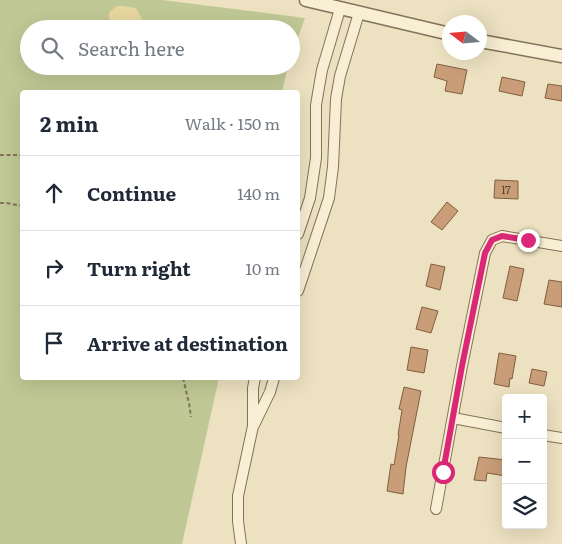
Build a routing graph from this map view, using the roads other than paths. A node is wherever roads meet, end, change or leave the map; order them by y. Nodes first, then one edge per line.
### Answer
1 (306, 0) edge
2 (340, 9) junction
3 (359, 13) junction
4 (442, 32) edge
5 (487, 42) edge
6 (562, 56) edge
7 (322, 70) junction
8 (340, 76) junction
9 (300, 228) edge
10 (562, 246) edge
11 (300, 285) edge
12 (255, 380) edge
13 (273, 380) edge
14 (453, 418) junction
15 (253, 426) junction
16 (502, 427) edge
17 (547, 435) edge
18 (562, 438) edge
19 (436, 509) dead end
20 (241, 544) edge

1 - 2 street
2 - 3 street
2 - 7 street
3 - 4 street
3 - 8 street
5 - 6 street
7 - 8 street
7 - 9 street
8 - 11 street
10 - 14 street
12 - 15 street
13 - 15 street
14 - 16 street
14 - 19 street
15 - 20 street
17 - 18 street

